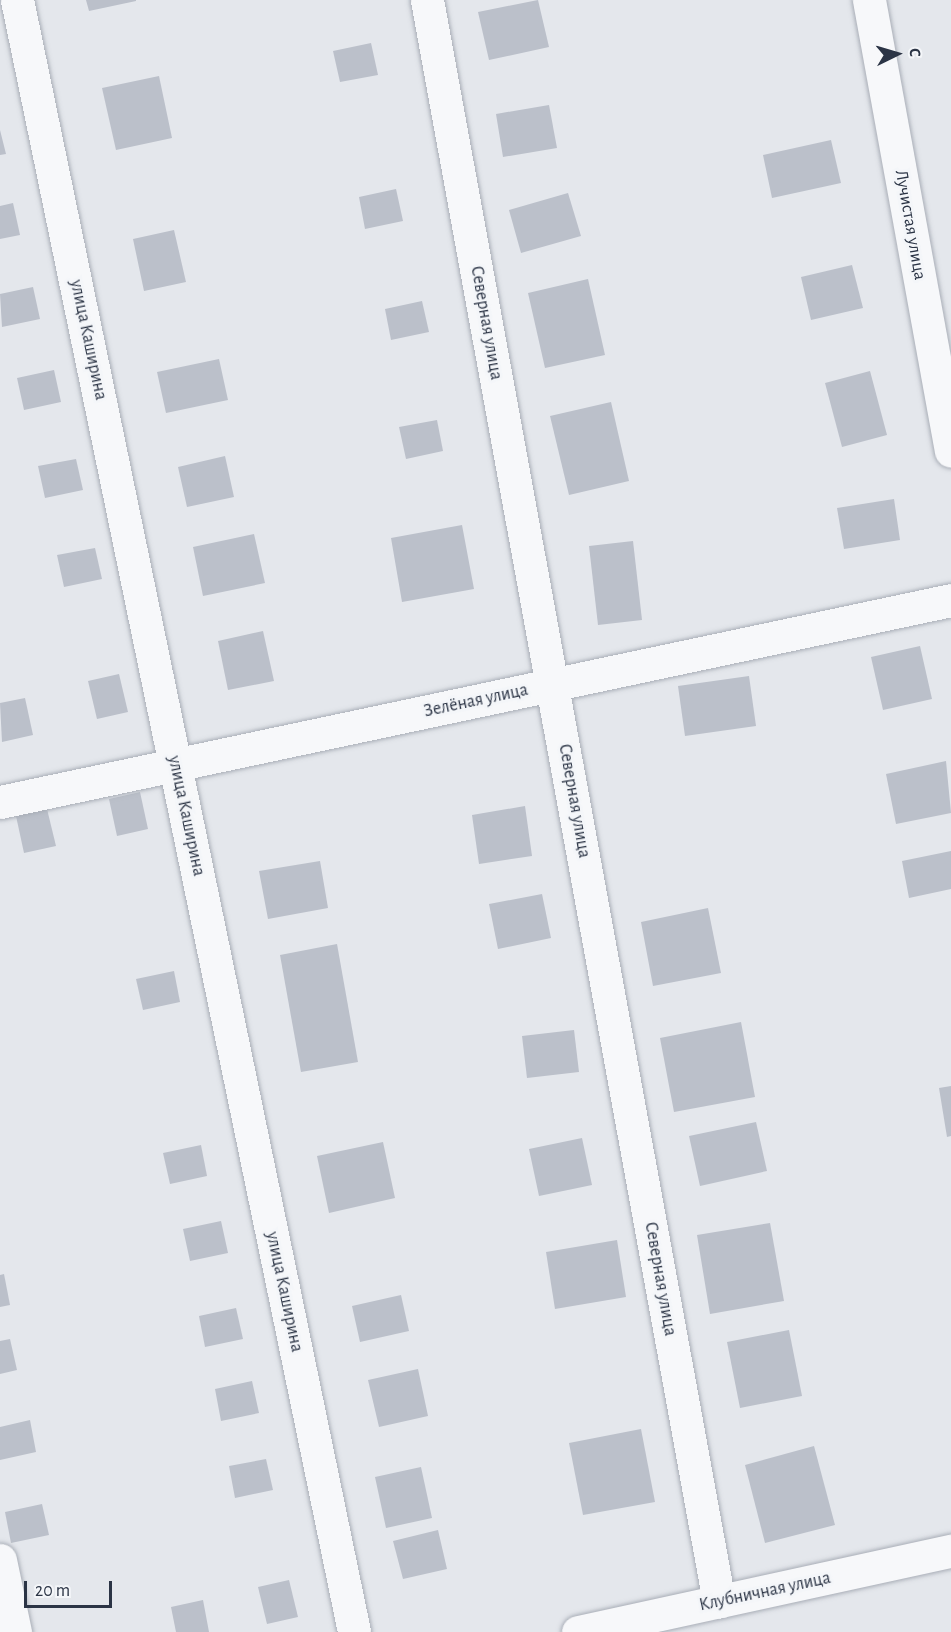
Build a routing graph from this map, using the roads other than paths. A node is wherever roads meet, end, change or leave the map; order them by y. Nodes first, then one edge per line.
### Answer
1 (17, 0) edge
2 (427, 0) edge
3 (868, 0) edge
4 (951, 451) edge
5 (951, 600) edge
6 (552, 685) junction
7 (175, 764) junction
8 (0, 802) edge
9 (951, 1551) edge
10 (0, 1560) edge
11 (719, 1602) junction
12 (15, 1632) edge
13 (354, 1632) edge
14 (578, 1632) edge

1 - 7 street, улица Каширина
2 - 6 street, Северная улица
3 - 4 street, Лучистая улица
5 - 6 street, Зелёная улица
6 - 7 street, Зелёная улица
6 - 11 street, Северная улица
7 - 8 street, Зелёная улица
7 - 13 street, улица Каширина
9 - 11 street, Клубничная улица
10 - 12 street
11 - 14 street, Клубничная улица

